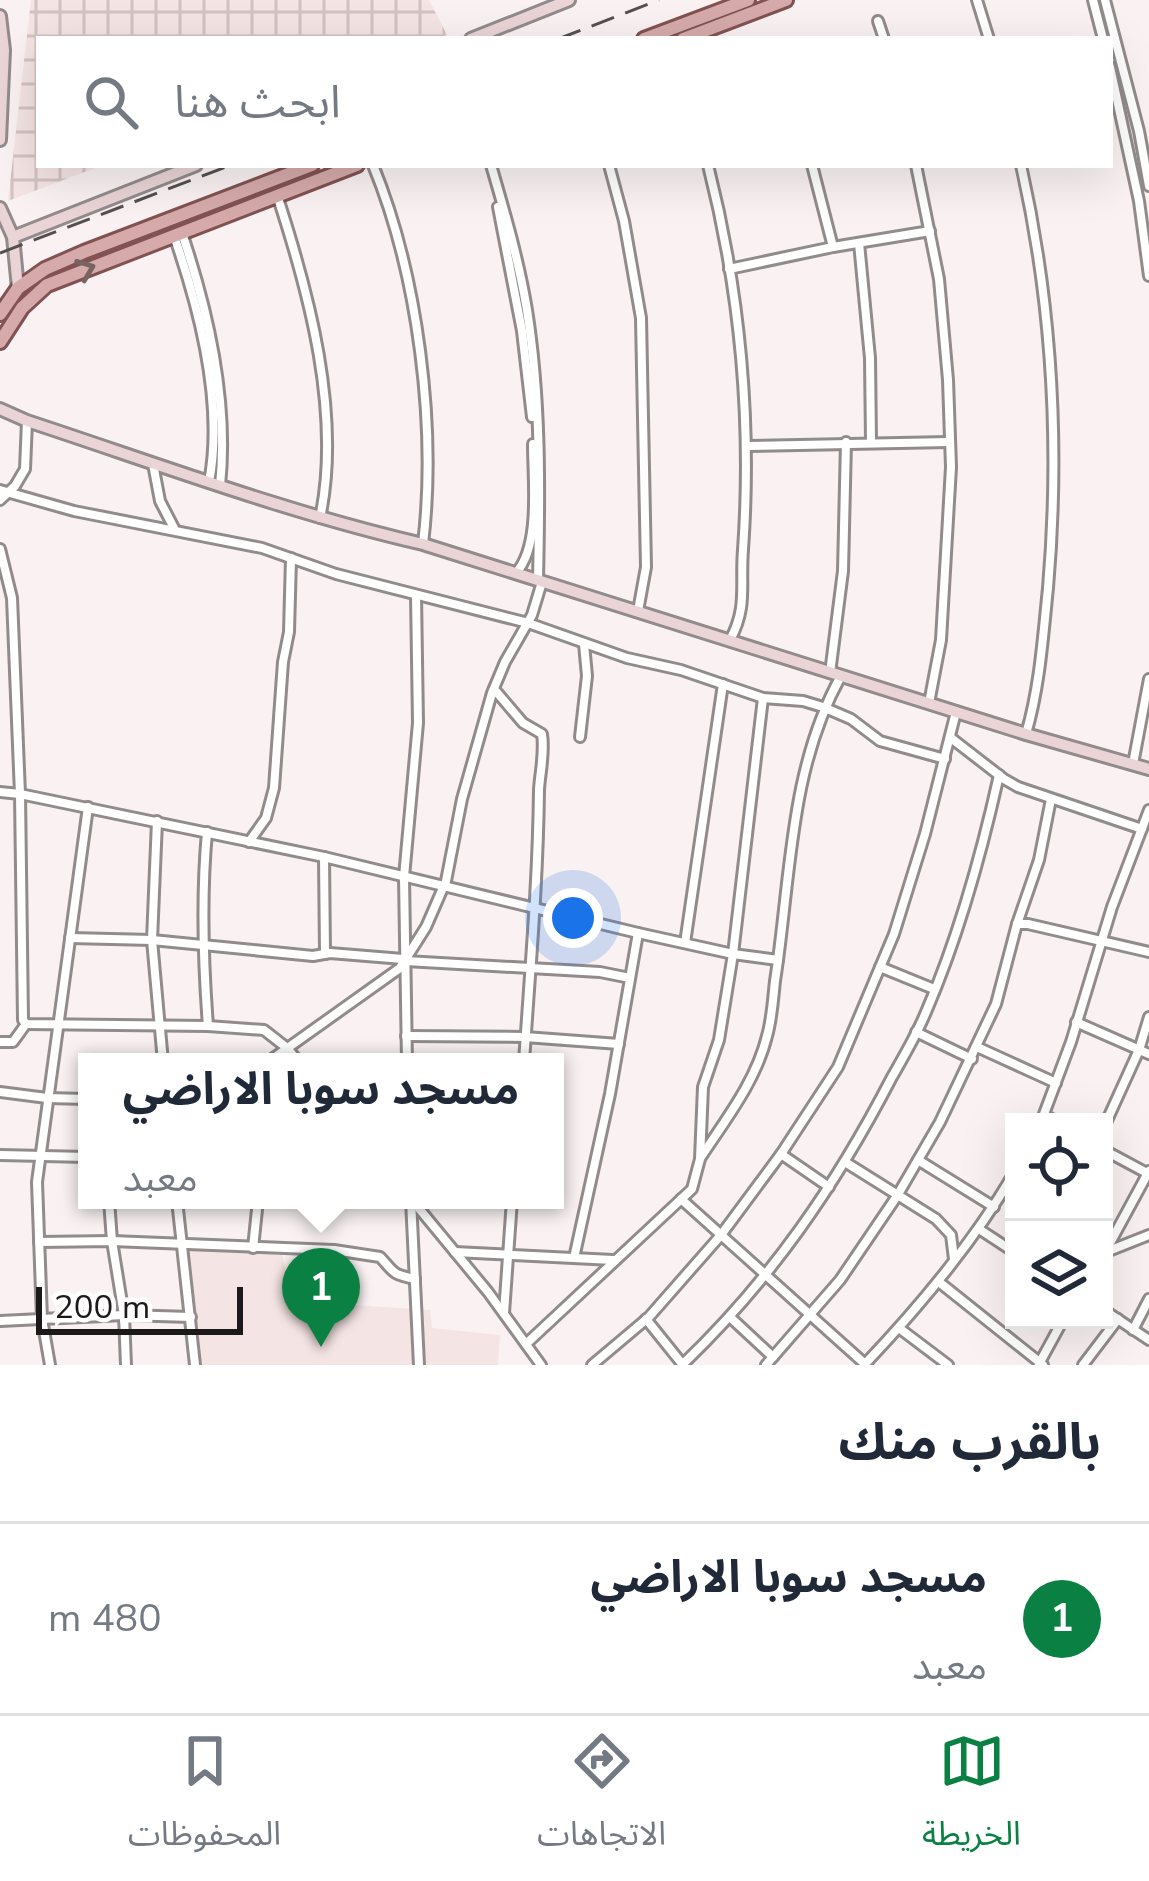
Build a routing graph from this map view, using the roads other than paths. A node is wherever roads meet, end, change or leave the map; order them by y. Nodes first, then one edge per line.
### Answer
1 (569, 0) edge
2 (748, 0) edge
3 (786, 0) edge
4 (977, 0) edge
5 (1094, 0) edge
6 (1105, 0) edge
7 (0, 16) edge
8 (878, 21) dead end
9 (479, 36) edge
10 (652, 36) edge
11 (691, 36) edge
12 (883, 36) edge
13 (988, 36) edge
14 (1102, 36) edge
15 (2, 50) edge
16 (1113, 81) edge
17 (0, 140) edge
18 (188, 168) edge
19 (304, 168) edge
20 (349, 168) edge
21 (374, 168) edge
22 (490, 168) edge
23 (490, 168) edge
24 (610, 168) edge
25 (708, 168) edge
26 (813, 168) edge
27 (917, 168) edge
28 (1022, 168) edge
29 (1149, 186) edge
30 (277, 194) junction
31 (0, 208) edge
32 (930, 231) junction
33 (8, 232) edge
34 (178, 235) junction
35 (859, 243) junction
36 (833, 247) junction
37 (729, 269) junction
38 (1149, 277) edge
39 (18, 288) junction
40 (0, 314) edge
41 (0, 342) edge
42 (0, 410) edge
43 (27, 421) junction
44 (846, 442) junction
45 (871, 442) junction
46 (950, 442) junction
47 (747, 446) junction
48 (153, 464) junction
49 (214, 484) junction
50 (2, 494) edge
51 (320, 518) junction
52 (176, 531) junction
53 (423, 544) junction
54 (0, 549) edge
55 (291, 558) junction
56 (516, 573) junction
57 (540, 581) junction
58 (416, 595) junction
59 (638, 611) junction
60 (528, 623) junction
61 (730, 640) junction
62 (584, 644) junction
63 (835, 674) junction
64 (1149, 679) edge
65 (723, 684) junction
66 (494, 688) junction
67 (763, 698) junction
68 (929, 704) junction
69 (823, 707) junction
70 (956, 710) junction
71 (1026, 734) junction
72 (580, 736) dead end
73 (951, 737) junction
74 (946, 759) junction
75 (1132, 764) junction
76 (1149, 770) edge
77 (999, 776) junction
78 (0, 792) edge
79 (20, 794) junction
80 (1051, 800) junction
81 (88, 807) junction
82 (1149, 810) edge
83 (157, 821) junction
84 (1145, 826) edge
85 (206, 832) junction
86 (249, 842) junction
87 (324, 857) junction
88 (404, 878) junction
89 (445, 884) junction
90 (536, 908) junction
91 (1017, 924) junction
92 (638, 934) junction
93 (70, 938) junction
94 (1101, 939) junction
95 (152, 940) junction
96 (685, 943) junction
97 (202, 946) junction
98 (1149, 952) edge
99 (325, 954) junction
100 (733, 954) junction
101 (778, 960) junction
102 (404, 962) junction
103 (880, 967) junction
104 (531, 970) junction
105 (630, 978) junction
106 (935, 989) junction
107 (1149, 1017) edge
108 (1076, 1022) junction
109 (26, 1024) junction
110 (208, 1026) junction
111 (59, 1027) junction
112 (160, 1027) junction
113 (916, 1032) junction
114 (406, 1036) junction
115 (525, 1037) junction
116 (0, 1042) edge
117 (619, 1044) junction
118 (977, 1047) junction
119 (287, 1048) junction
120 (1144, 1052) edge
121 (162, 1053) edge
122 (280, 1053) edge
123 (291, 1053) edge
124 (407, 1053) edge
125 (524, 1053) edge
126 (972, 1059) junction
127 (1056, 1083) junction
128 (0, 1092) edge
129 (47, 1098) junction
130 (78, 1099) edge
131 (1045, 1113) edge
132 (1111, 1113) edge
133 (781, 1154) junction
134 (1113, 1154) edge
135 (0, 1155) edge
136 (39, 1156) junction
137 (78, 1157) edge
138 (700, 1159) junction
139 (918, 1160) junction
140 (845, 1162) junction
141 (1148, 1172) edge
142 (829, 1187) junction
143 (1005, 1188) edge
144 (897, 1195) junction
145 (681, 1199) junction
146 (994, 1207) junction
147 (110, 1209) edge
148 (178, 1209) edge
149 (257, 1209) edge
150 (411, 1209) edge
151 (419, 1209) edge
152 (511, 1209) edge
153 (979, 1229) junction
154 (721, 1235) junction
155 (1149, 1235) edge
156 (1113, 1236) edge
157 (112, 1241) junction
158 (39, 1242) junction
159 (184, 1245) junction
160 (1005, 1246) edge
161 (253, 1248) junction
162 (1113, 1249) edge
163 (455, 1252) junction
164 (507, 1255) junction
165 (574, 1258) junction
166 (615, 1260) junction
167 (954, 1260) junction
168 (765, 1275) junction
169 (415, 1279) junction
170 (939, 1282) junction
171 (1149, 1299) edge
172 (504, 1314) junction
173 (124, 1315) junction
174 (810, 1315) junction
175 (1113, 1316) edge
176 (191, 1317) junction
177 (730, 1317) junction
178 (42, 1319) junction
179 (646, 1319) junction
180 (1118, 1319) junction
181 (0, 1321) edge
182 (899, 1328) junction
183 (1058, 1329) edge
184 (1133, 1330) junction
185 (1149, 1340) edge
186 (526, 1344) junction
187 (770, 1361) edge
188 (685, 1364) edge
189 (865, 1364) edge
190 (1040, 1364) edge
191 (50, 1365) edge
192 (125, 1365) edge
193 (195, 1365) edge
194 (419, 1365) edge
195 (541, 1365) edge
196 (592, 1365) edge
197 (948, 1365) edge
198 (1083, 1365) edge

1 - 9 street
2 - 10 main road
3 - 11 main road
4 - 13 street
5 - 14 street
6 - 29 street
7 - 15 street
8 - 12 street
15 - 17 street
16 - 38 street
18 - 33 street
19 - 39 main road
20 - 30 main road
21 - 53 street
22 - 56 street
23 - 57 street
24 - 59 street
25 - 37 street
26 - 36 street
27 - 32 street
28 - 71 street
30 - 34 main road
30 - 51 street
31 - 33 street
32 - 35 street
32 - 46 street
33 - 39 street
41 -> 34 main road
34 - 49 street
35 - 36 street
35 - 45 street
36 - 37 street
37 - 47 street
39 - 40 main road
42 - 43 street
43 - 48 street
43 - 50 street
44 - 45 street
44 - 47 street
44 - 63 street
45 - 46 street
46 - 68 street
47 - 61 street
48 - 49 street
48 - 52 street
49 - 51 street
50 - 52 street
51 - 53 street
52 - 55 street
53 - 56 street
54 - 79 street
55 - 58 street
55 - 86 street
56 - 57 street
57 - 59 street
57 - 60 street
58 - 60 street
58 - 88 street
59 - 61 street
60 - 62 street
60 - 66 street
61 - 63 street
62 - 65 street
62 - 72 street
63 - 68 street
63 - 69 street
64 - 75 street
65 - 67 street
65 - 96 street
66 - 89 street
66 - 90 street
67 - 69 street
67 - 100 street
68 - 70 street
69 - 74 street
69 - 101 street
70 - 71 street
70 - 73 street
71 - 75 street
73 - 74 street
73 - 77 street
74 - 103 street
75 - 76 street
77 - 80 street
77 - 106 street
78 - 79 street
79 - 81 street
79 - 109 street
80 - 84 street
80 - 91 street
81 - 83 street
81 - 93 street
82 - 84 street
83 - 85 street
83 - 95 street
84 - 94 street
85 - 86 street
85 - 97 street
86 - 87 street
87 - 88 street
87 - 99 street
88 - 89 street
88 - 102 street
89 - 90 street
89 - 102 street
90 - 92 street
90 - 104 street
91 - 94 street
91 - 118 street
92 - 96 street
92 - 105 street
93 - 95 street
93 - 111 street
94 - 98 street
94 - 108 street
95 - 97 street
95 - 112 street
96 - 100 street
97 - 99 street
97 - 110 street
99 - 102 street
100 - 101 street
100 - 138 street
101 - 138 street
102 - 104 street
102 - 114 street
102 - 119 street
103 - 106 street
103 - 133 street
104 - 105 street
104 - 115 street
105 - 117 street
106 - 113 street
107 - 120 street
108 - 120 street
108 - 127 street
109 - 111 street
109 - 116 street
110 - 112 street
110 - 119 street
111 - 112 street
111 - 129 street
112 - 121 street
113 - 126 street
113 - 140 street
114 - 115 street
114 - 124 street
115 - 117 street
115 - 125 street
117 - 165 street
118 - 126 street
118 - 127 street
119 - 122 street
119 - 123 street
120 - 132 street
126 - 139 street
127 - 131 street
128 - 129 street
129 - 130 street
129 - 136 street
133 - 142 street
133 - 154 street
134 - 141 street
135 - 136 street
136 - 137 street
136 - 158 street
138 - 145 street
139 - 144 street
139 - 146 street
140 - 142 street
140 - 144 street
141 - 156 street
142 - 168 street
143 - 146 street
144 - 167 street
144 - 174 street
145 - 154 street
145 - 166 street
146 - 153 street
147 - 157 street
148 - 159 street
149 - 161 street
150 - 169 street
151 - 163 street
152 - 164 street
153 - 160 street
153 - 167 street
154 - 168 street
154 - 179 street
155 - 162 street
157 - 158 street
157 - 159 street
157 - 173 street
158 - 178 street
159 - 161 street
159 - 176 street
161 - 169 street
163 - 164 street
163 - 172 street
164 - 165 street
164 - 172 street
165 - 166 street
166 - 186 street
167 - 170 street
168 - 174 street
168 - 177 street
169 - 194 street
170 - 182 street
170 - 190 street
171 - 184 street
172 - 186 street
173 - 176 street
173 - 178 street
173 - 192 street
174 - 187 street
174 - 189 street
175 - 180 street
176 - 193 street
177 - 187 street
177 - 188 street
178 - 181 street
178 - 191 street
179 - 188 street
179 - 196 street
180 - 184 street
180 - 198 street
182 - 189 street
182 - 197 street
183 - 190 street
184 - 185 street
186 - 195 street

